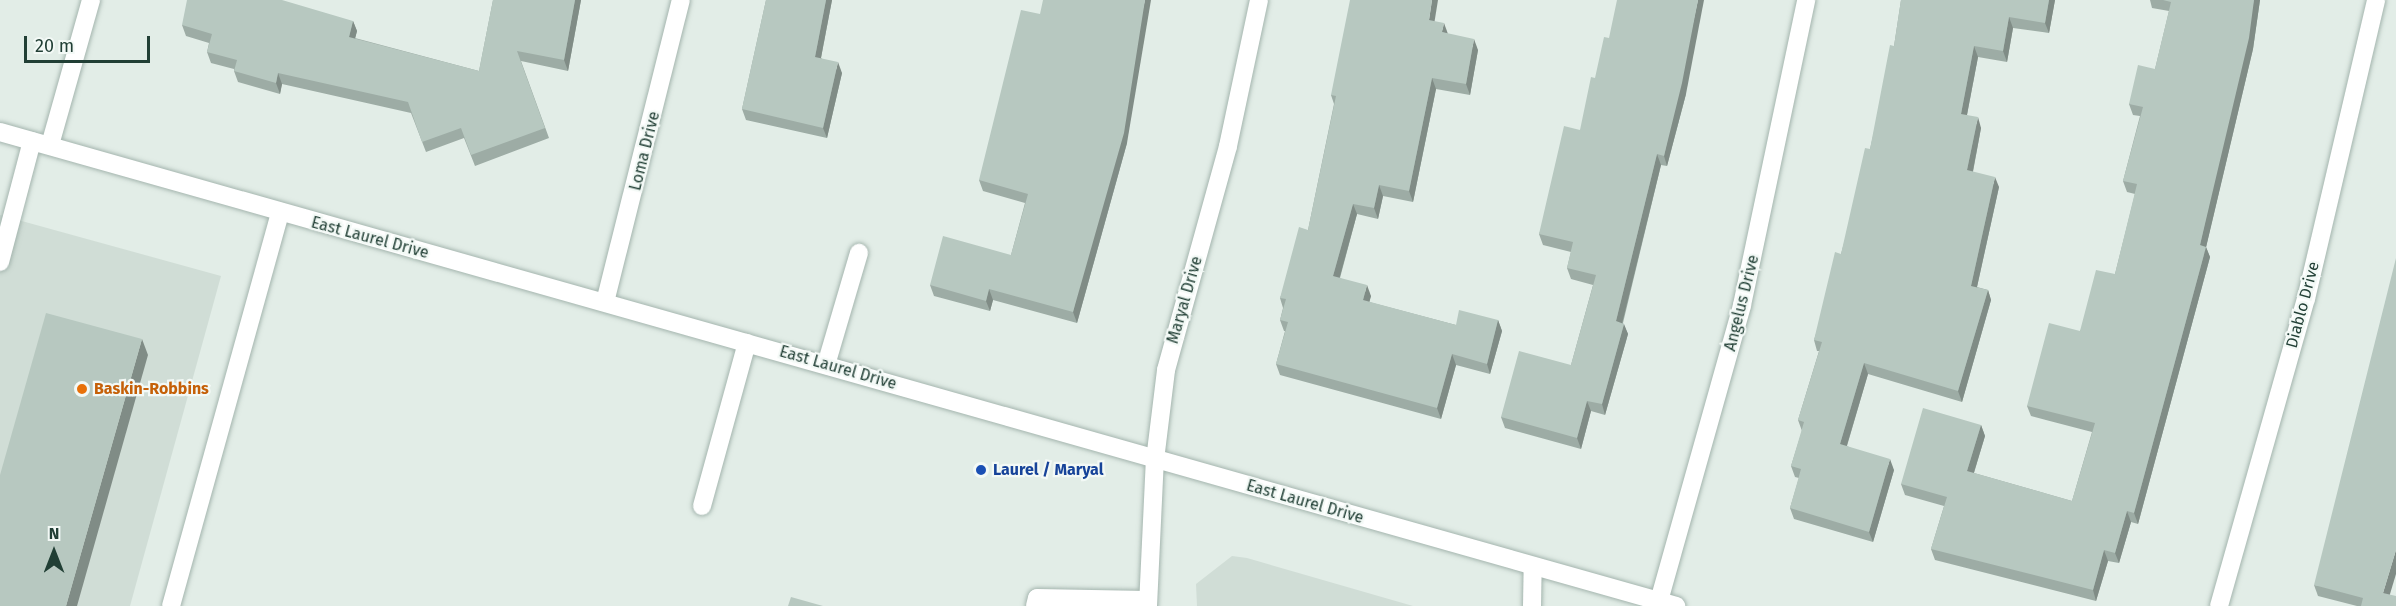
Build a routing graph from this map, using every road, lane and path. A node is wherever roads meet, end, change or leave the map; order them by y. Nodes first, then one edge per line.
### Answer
1 (91, 0) edge
2 (681, 0) edge
3 (1259, 0) edge
4 (1806, 0) edge
5 (2376, 0) edge
6 (0, 132) edge
7 (32, 141) junction
8 (50, 146) junction
9 (280, 213) junction
10 (859, 253) dead end
11 (0, 262) edge
12 (605, 302) junction
13 (747, 343) junction
14 (826, 364) junction
15 (1155, 460) junction
16 (702, 506) dead end
17 (1533, 567) junction
18 (1147, 603) edge
19 (1668, 604) edge
20 (171, 606) edge
21 (1035, 606) edge
22 (1532, 606) edge
23 (2219, 606) edge

1 - 8 street
2 - 12 street, Loma Drive
3 - 15 street, Maryal Drive
4 - 19 street, Angelus Drive
5 - 23 street, Diablo Drive
6 - 7 street, East Laurel Drive
7 - 8 street, East Laurel Drive
7 - 11 street
8 - 9 street, East Laurel Drive
9 - 12 street, East Laurel Drive
9 - 20 street
10 - 14 street
12 - 13 street, East Laurel Drive
13 - 14 street, East Laurel Drive
13 - 16 street
14 - 15 street, East Laurel Drive
15 - 17 street, East Laurel Drive
15 - 18 street, Maryal Drive
17 - 19 street, East Laurel Drive
17 - 22 street
18 - 21 street

